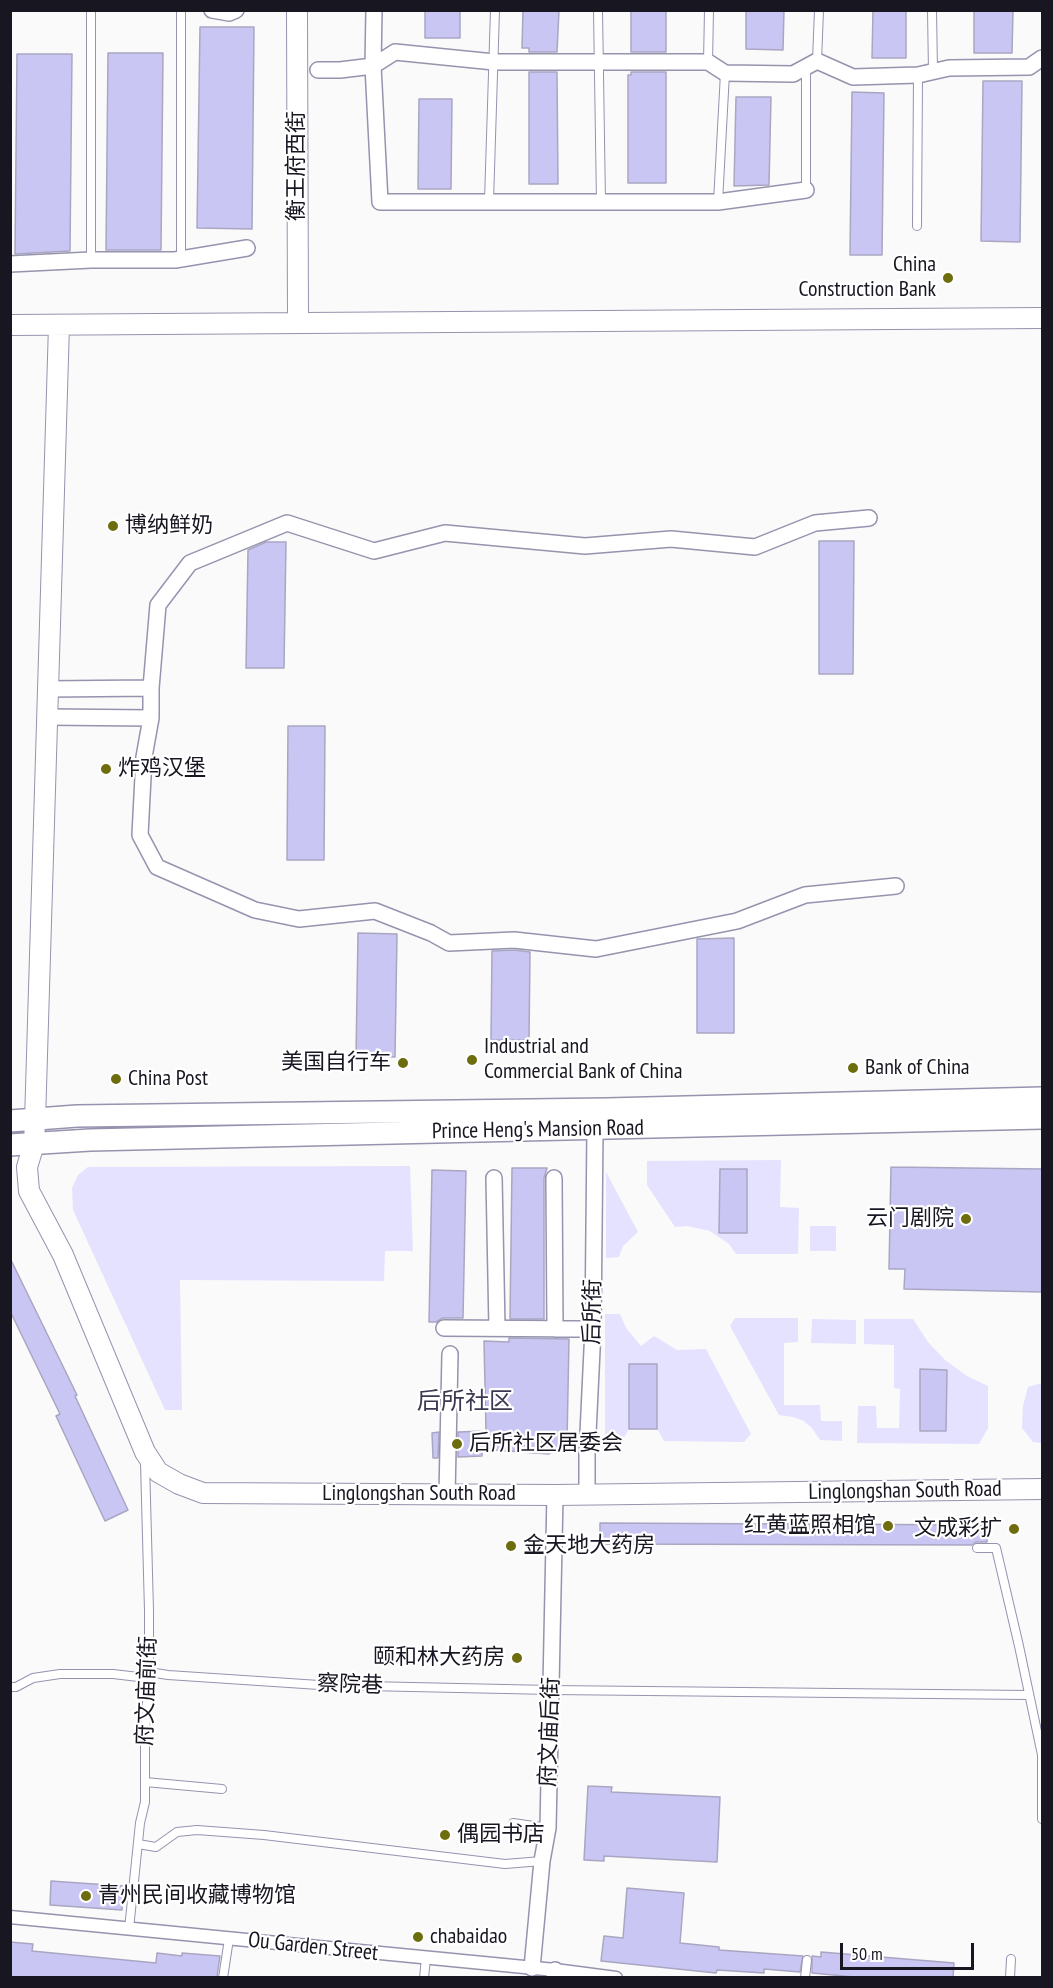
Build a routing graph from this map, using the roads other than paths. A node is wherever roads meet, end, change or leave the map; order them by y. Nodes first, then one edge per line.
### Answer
1 (92, 10) edge
2 (182, 10) edge
3 (212, 10) edge
4 (236, 10) edge
5 (297, 10) edge
6 (374, 10) edge
7 (495, 10) edge
8 (598, 10) edge
9 (709, 10) edge
10 (819, 10) edge
11 (932, 10) edge
12 (1042, 58) edge
13 (494, 62) junction
14 (598, 62) junction
15 (708, 62) junction
16 (811, 64) junction
17 (373, 66) junction
18 (318, 70) dead end
19 (725, 73) junction
20 (925, 74) junction
21 (806, 190) joint
22 (489, 201) junction
23 (718, 202) junction
24 (601, 203) junction
25 (917, 226) dead end
26 (247, 248) dead end
27 (181, 259) junction
28 (91, 260) junction
29 (10, 264) edge
30 (1042, 318) edge
31 (298, 322) junction
32 (10, 325) edge
33 (59, 325) junction
34 (868, 518) dead end
35 (151, 688) junction
36 (48, 689) junction
37 (47, 717) junction
38 (151, 718) junction
39 (896, 886) dead end
40 (1042, 1098) edge
41 (1042, 1118) edge
42 (10, 1121) edge
43 (35, 1121) junction
44 (596, 1129) junction
45 (34, 1144) junction
46 (10, 1145) edge
47 (494, 1178) dead end
48 (554, 1178) dead end
49 (444, 1328) dead end
50 (497, 1328) junction
51 (555, 1329) junction
52 (593, 1329) junction
53 (450, 1354) dead end
54 (145, 1452) junction
55 (1042, 1489) edge
56 (447, 1495) junction
57 (587, 1495) junction
58 (555, 1496) junction
59 (977, 1548) dead end
60 (148, 1675) junction
61 (10, 1687) edge
62 (551, 1690) junction
63 (1029, 1695) junction
64 (1042, 1767) edge
65 (145, 1782) junction
66 (222, 1790) dead end
67 (1042, 1819) edge
68 (513, 1823) dead end
69 (548, 1828) junction
70 (138, 1844) junction
71 (542, 1861) junction
72 (10, 1917) edge
73 (129, 1929) junction
74 (229, 1939) junction
75 (426, 1959) junction
76 (1011, 1959) dead end
77 (807, 1960) dead end
78 (532, 1968) junction
79 (554, 1974) edge
80 (223, 1977) edge
81 (424, 1977) edge
82 (616, 1977) edge
83 (805, 1977) edge
84 (1010, 1977) edge

1 - 28 lane
2 - 27 lane
3 - 4 street
5 - 31 street, 衡王府西街
6 - 17 street
7 - 13 lane
8 - 14 lane
9 - 15 lane
10 - 16 lane
11 - 20 lane
12 - 20 street
13 - 14 street
13 - 17 street
13 - 22 lane
14 - 15 street
14 - 24 lane
15 - 19 street
16 - 19 street
16 - 20 street
16 - 21 lane
17 - 18 street
17 - 22 street
19 - 23 lane
20 - 25 lane
21 - 23 street
22 - 24 street
23 - 24 street
26 - 27 street
27 - 28 street
28 - 29 street
30 - 31 street
31 - 33 street
32 - 33 street
33 - 36 street, Linglongshan South Road
34 - 35 street
35 - 36 street
35 - 38 street
36 - 37 street, Linglongshan South Road
37 - 38 street
37 - 43 street, Linglongshan South Road
38 - 39 street
40 - 43 main road, Prince Heng's Mansion Road
41 - 44 main road, Prince Heng's Mansion Road
42 - 43 main road
43 - 45 street, Linglongshan South Road
44 - 45 main road, Prince Heng's Mansion Road
44 - 52 street, 后所街
45 - 46 main road
45 - 54 street, Linglongshan South Road
47 - 50 street
48 - 51 street
49 - 50 street
50 - 51 street
51 - 52 street
52 - 57 street, 后所街
53 - 56 street
54 - 56 street, Linglongshan South Road
54 - 60 lane, 府文庙前街
55 - 57 street, Linglongshan South Road
56 - 58 street, Linglongshan South Road
57 - 58 street, Linglongshan South Road
58 - 62 street, 府文庙后街
59 - 63 lane
60 - 61 lane, 察院巷
60 - 62 lane, 察院巷
60 - 65 lane, 府文庙前街
62 - 63 lane, 察院巷
62 - 69 street, 府文庙后街
63 - 64 lane
64 - 67 lane
65 - 66 lane
65 - 70 lane, 府文庙前街
68 - 69 lane
69 - 71 street, 府文庙后街
70 - 71 lane
70 - 73 lane, 府文庙前街
71 - 78 street, 府文庙后街
72 - 73 street, Ou Garden Street
73 - 74 street, Ou Garden Street
74 - 75 street, Ou Garden Street
74 - 80 lane
75 - 78 street, Ou Garden Street
75 - 81 lane
76 - 84 lane
77 - 83 lane
78 - 79 street, Ou Garden Street
79 - 82 street, Ou Garden Street

